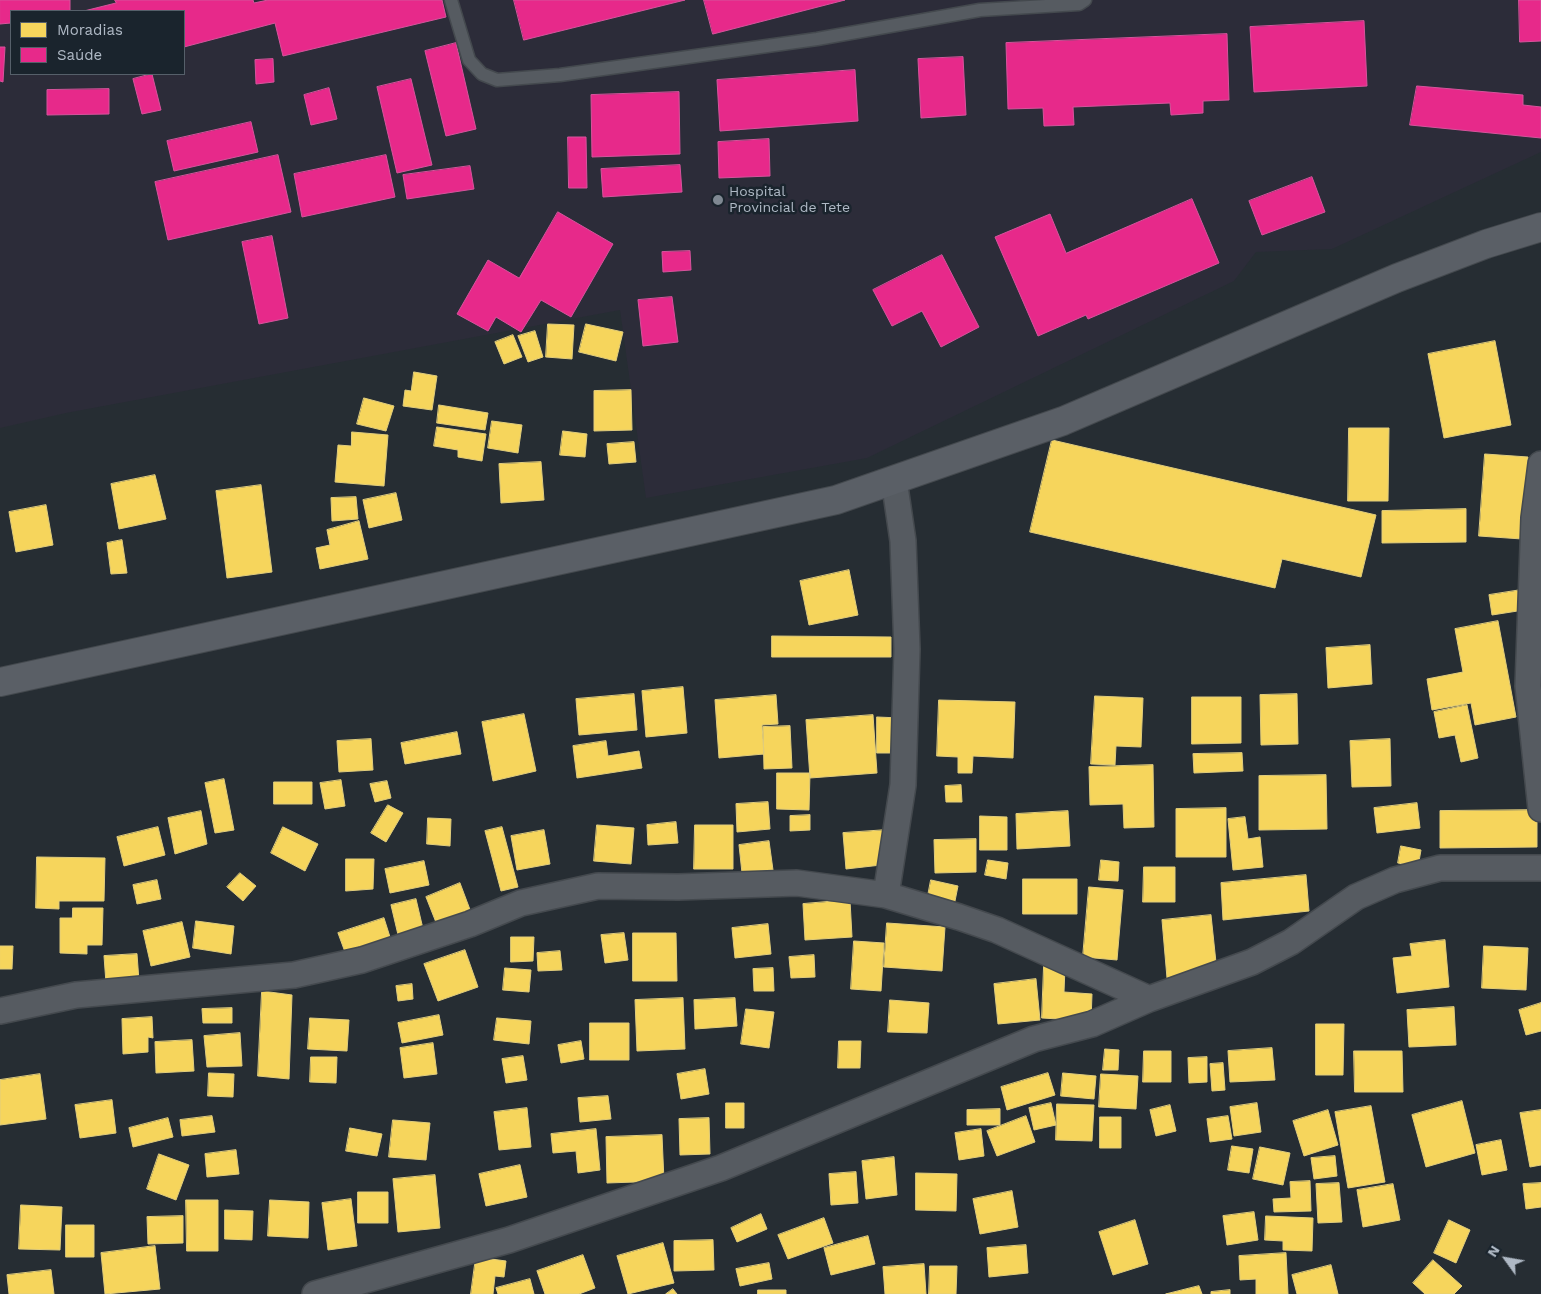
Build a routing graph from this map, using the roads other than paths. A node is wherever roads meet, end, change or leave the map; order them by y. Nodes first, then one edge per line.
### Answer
1 (451, 0) edge
2 (1085, 0) edge
3 (980, 5) edge
4 (1541, 227) edge
5 (1541, 464) edge
6 (894, 480) junction
7 (1538, 518) edge
8 (0, 682) edge
9 (1541, 809) edge
10 (1541, 868) edge
11 (886, 895) junction
12 (1149, 999) junction
13 (0, 1011) edge
14 (315, 1294) edge

1 - 3 lane
2 - 3 lane
4 - 6 street
5 - 7 street
6 - 8 street
6 - 11 street
7 - 9 street
10 - 12 street
11 - 12 street
11 - 13 street
12 - 14 street

